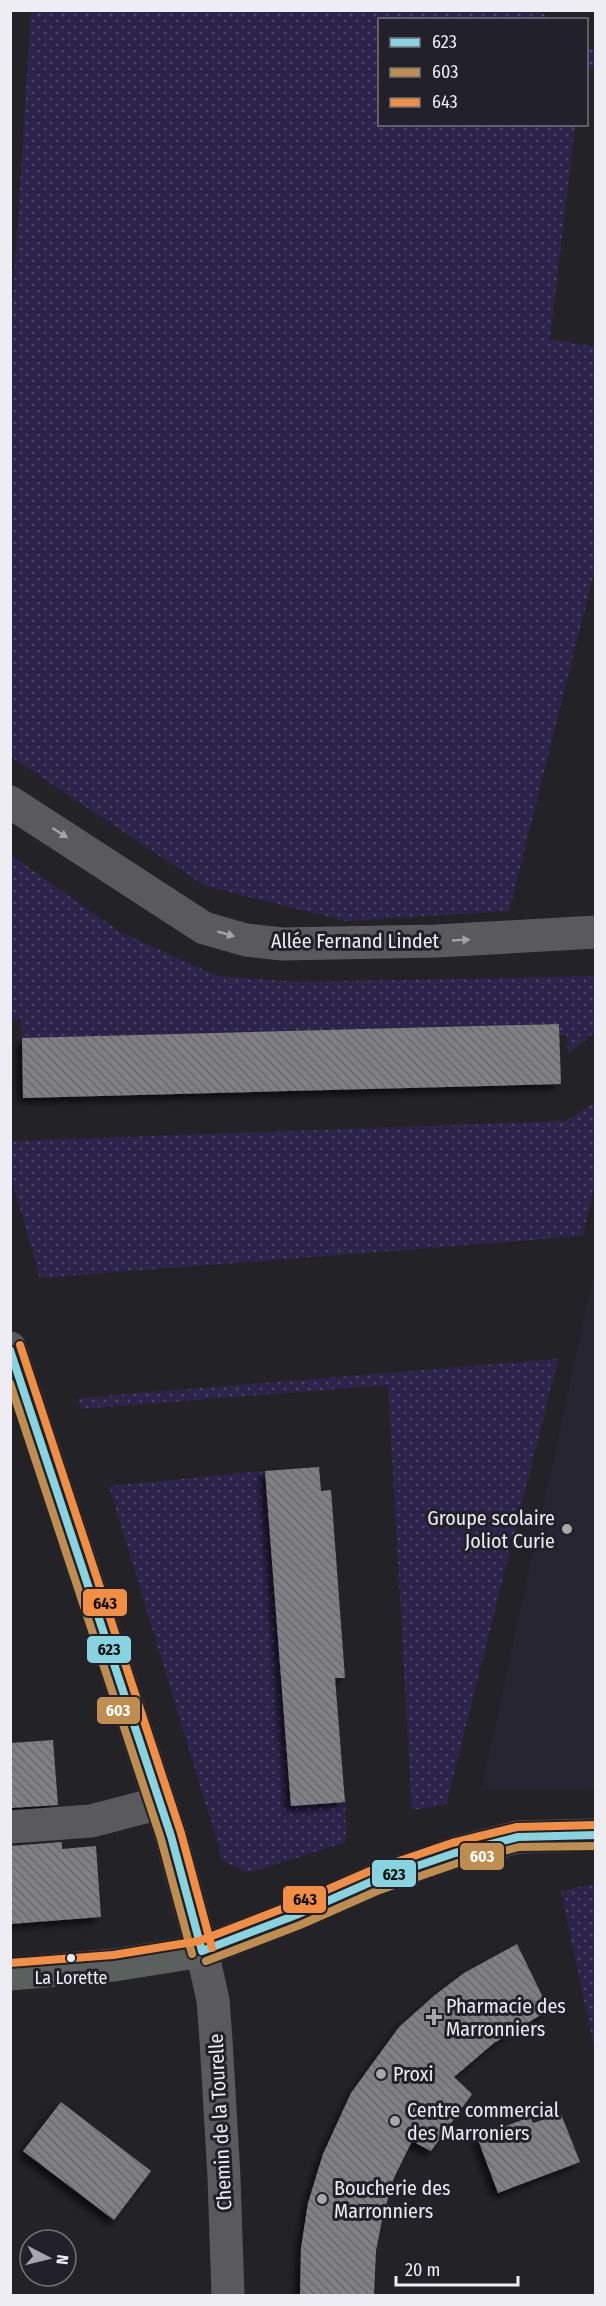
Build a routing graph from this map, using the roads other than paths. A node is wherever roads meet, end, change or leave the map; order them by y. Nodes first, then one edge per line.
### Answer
1 (10, 802) edge
2 (596, 932) edge
3 (10, 1348) edge
4 (160, 1803) junction
5 (10, 1827) edge
6 (596, 1835) edge
7 (202, 1951) junction
8 (10, 1974) edge
9 (228, 2295) edge

1 -> 2 street, Allée Fernand Lindet
3 - 4 street, Chemin de la Tourelle
4 - 5 street
4 - 7 street, Chemin de la Tourelle
6 - 7 main road
7 - 8 main road
7 - 9 street, Chemin de la Tourelle

